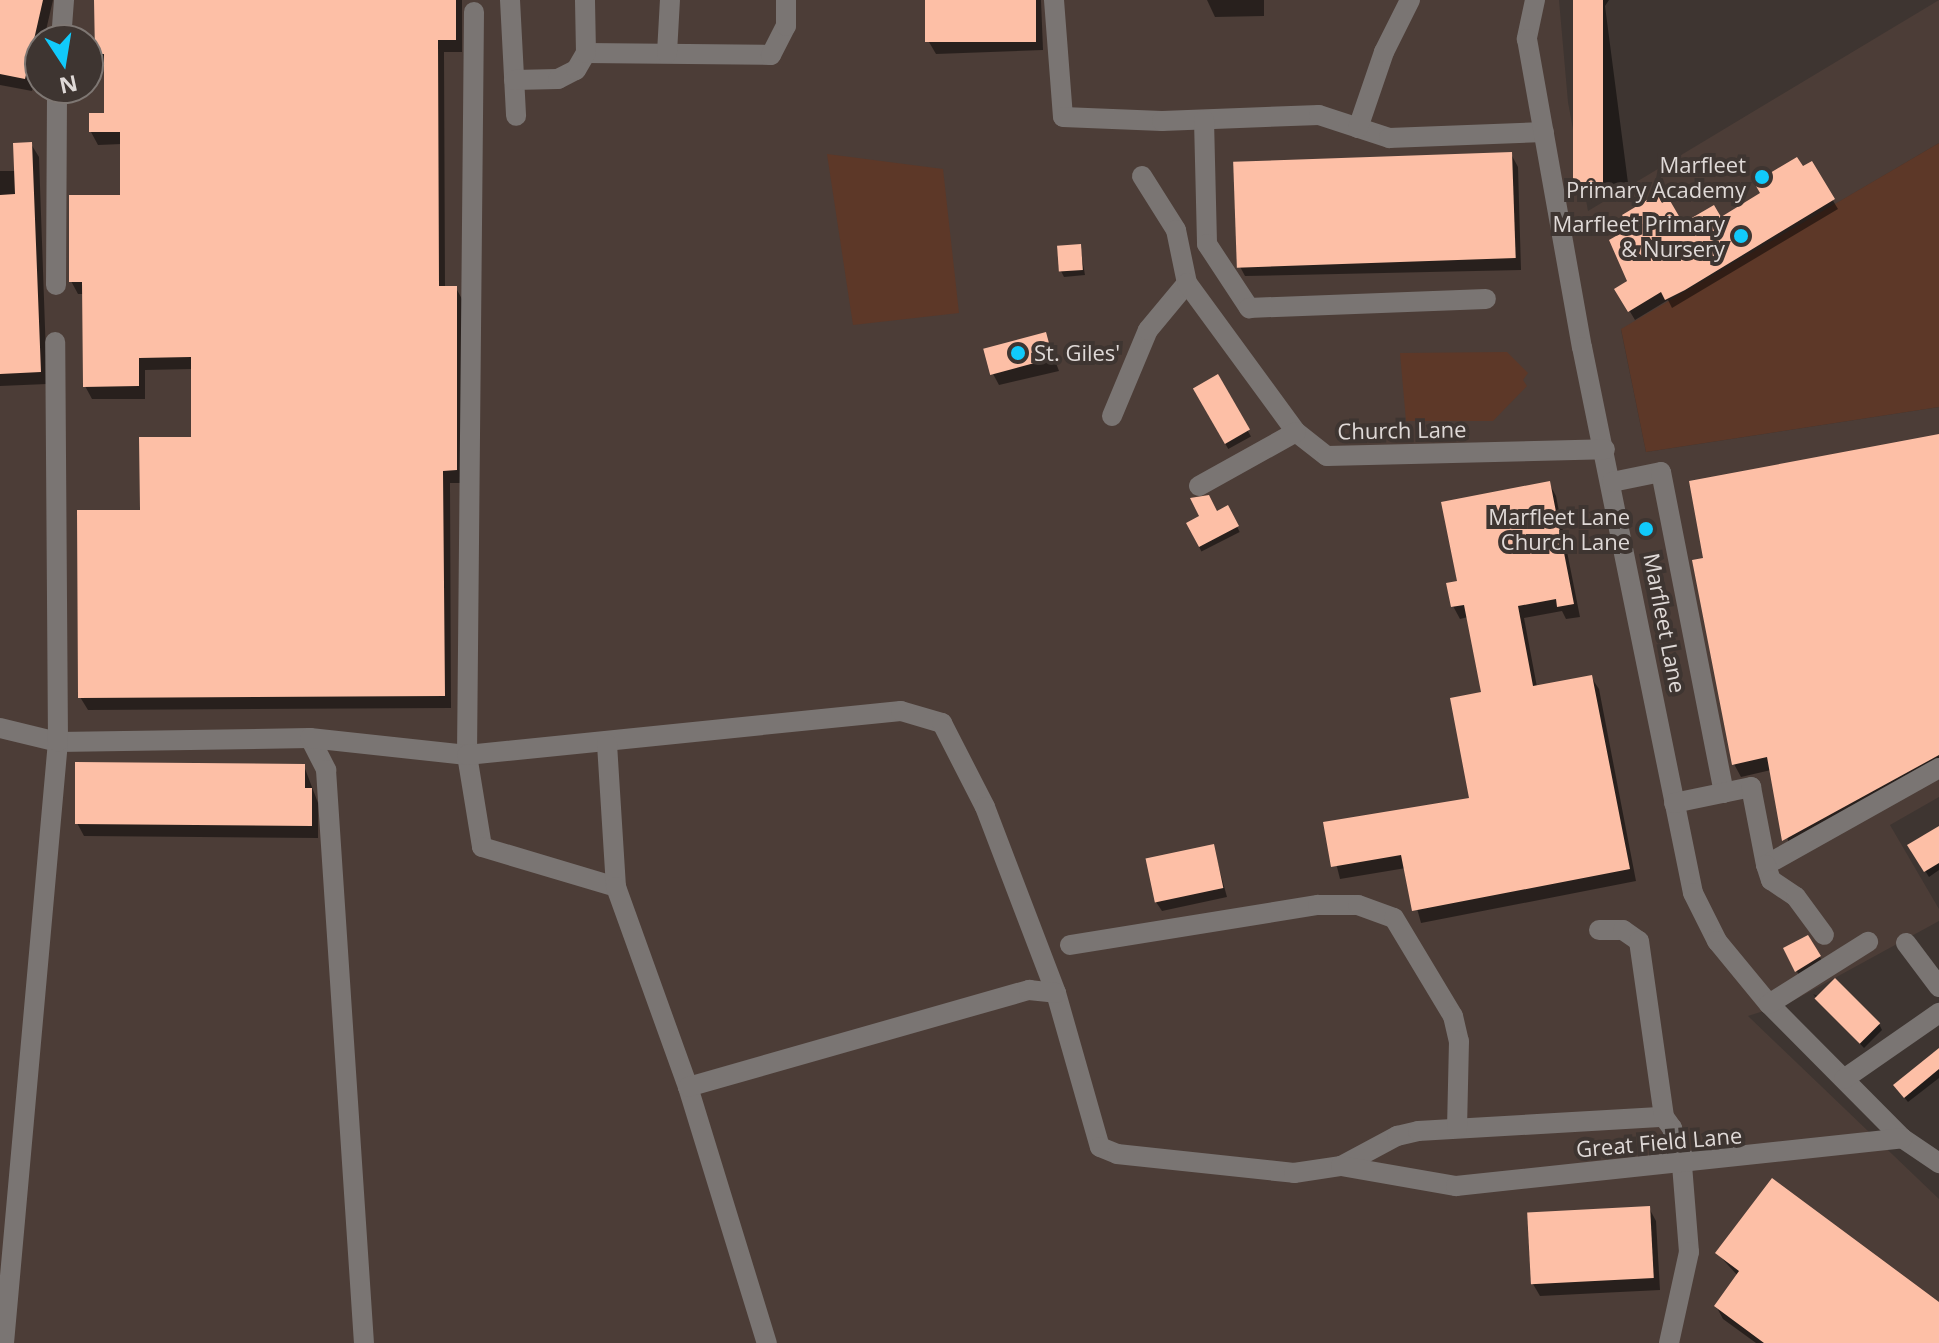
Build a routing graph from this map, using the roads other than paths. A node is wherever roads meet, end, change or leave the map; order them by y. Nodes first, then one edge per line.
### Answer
1 (64, 0) edge
2 (510, 0) edge
3 (585, 0) edge
4 (670, 0) edge
5 (786, 0) edge
6 (1054, 0) edge
7 (1410, 0) edge
8 (1535, 0) edge
9 (474, 12) dead end
10 (62, 24) edge
11 (586, 53) junction
12 (667, 53) junction
13 (514, 80) junction
14 (57, 104) edge
15 (516, 116) dead end
16 (1204, 120) junction
17 (1358, 128) junction
18 (1544, 132) junction
19 (1142, 176) dead end
20 (1187, 283) junction
21 (56, 285) dead end
22 (1486, 299) dead end
23 (55, 342) dead end
24 (1112, 416) dead end
25 (1296, 432) junction
26 (1605, 449) junction
27 (1612, 482) junction
28 (1199, 486) dead end
29 (0, 728) edge
30 (310, 738) junction
31 (58, 742) junction
32 (607, 744) junction
33 (467, 755) junction
34 (1939, 768) edge
35 (1724, 793) junction
36 (1674, 803) junction
37 (1766, 865) junction
38 (616, 887) junction
39 (1599, 930) dead end
40 (1824, 935) dead end
41 (1868, 942) dead end
42 (1906, 943) dead end
43 (1070, 945) dead end
44 (1939, 987) edge
45 (1056, 993) junction
46 (1769, 1004) junction
47 (1939, 1013) edge
48 (1844, 1079) junction
49 (688, 1087) junction
50 (1664, 1117) junction
51 (1457, 1128) junction
52 (1902, 1138) junction
53 (1939, 1163) edge
54 (1682, 1165) junction
55 (1341, 1166) junction
56 (4, 1343) edge
57 (364, 1343) edge
58 (767, 1343) edge
59 (1669, 1343) edge

1 - 10 street
2 - 13 street
3 - 11 street
4 - 12 street
5 - 12 street
6 - 16 street
7 - 17 street
8 - 18 street, Marfleet Lane
9 - 33 street
11 - 12 street
11 - 13 street
13 - 15 street
14 - 21 street
16 - 17 street
16 - 22 street
17 - 18 street
18 - 26 street, Marfleet Lane
19 - 20 street, Church Lane
20 - 24 street
20 - 25 street, Church Lane
23 - 31 street
25 - 26 street, Church Lane
25 - 28 street
26 - 27 street, Marfleet Lane
27 - 35 street
27 - 36 street, Marfleet Lane
29 - 31 street
30 - 31 street
30 - 33 street
30 - 57 street
31 - 56 street
32 - 33 street
32 - 38 street
32 - 45 street
33 - 38 street
34 - 37 street
35 - 36 street
35 - 37 street
36 - 46 street, Marfleet Lane
37 - 40 street
38 - 49 street
39 - 50 street
41 - 46 street
42 - 44 street
43 - 51 street
45 - 49 street
45 - 55 street
46 - 48 street, Marfleet Lane
47 - 48 street
48 - 52 street, Marfleet Lane
49 - 58 street
50 - 51 street
50 - 54 street
51 - 55 street
52 - 53 street, Marfleet Lane
52 - 54 street, Great Field Lane
54 - 55 street, Great Field Lane
54 - 59 street

